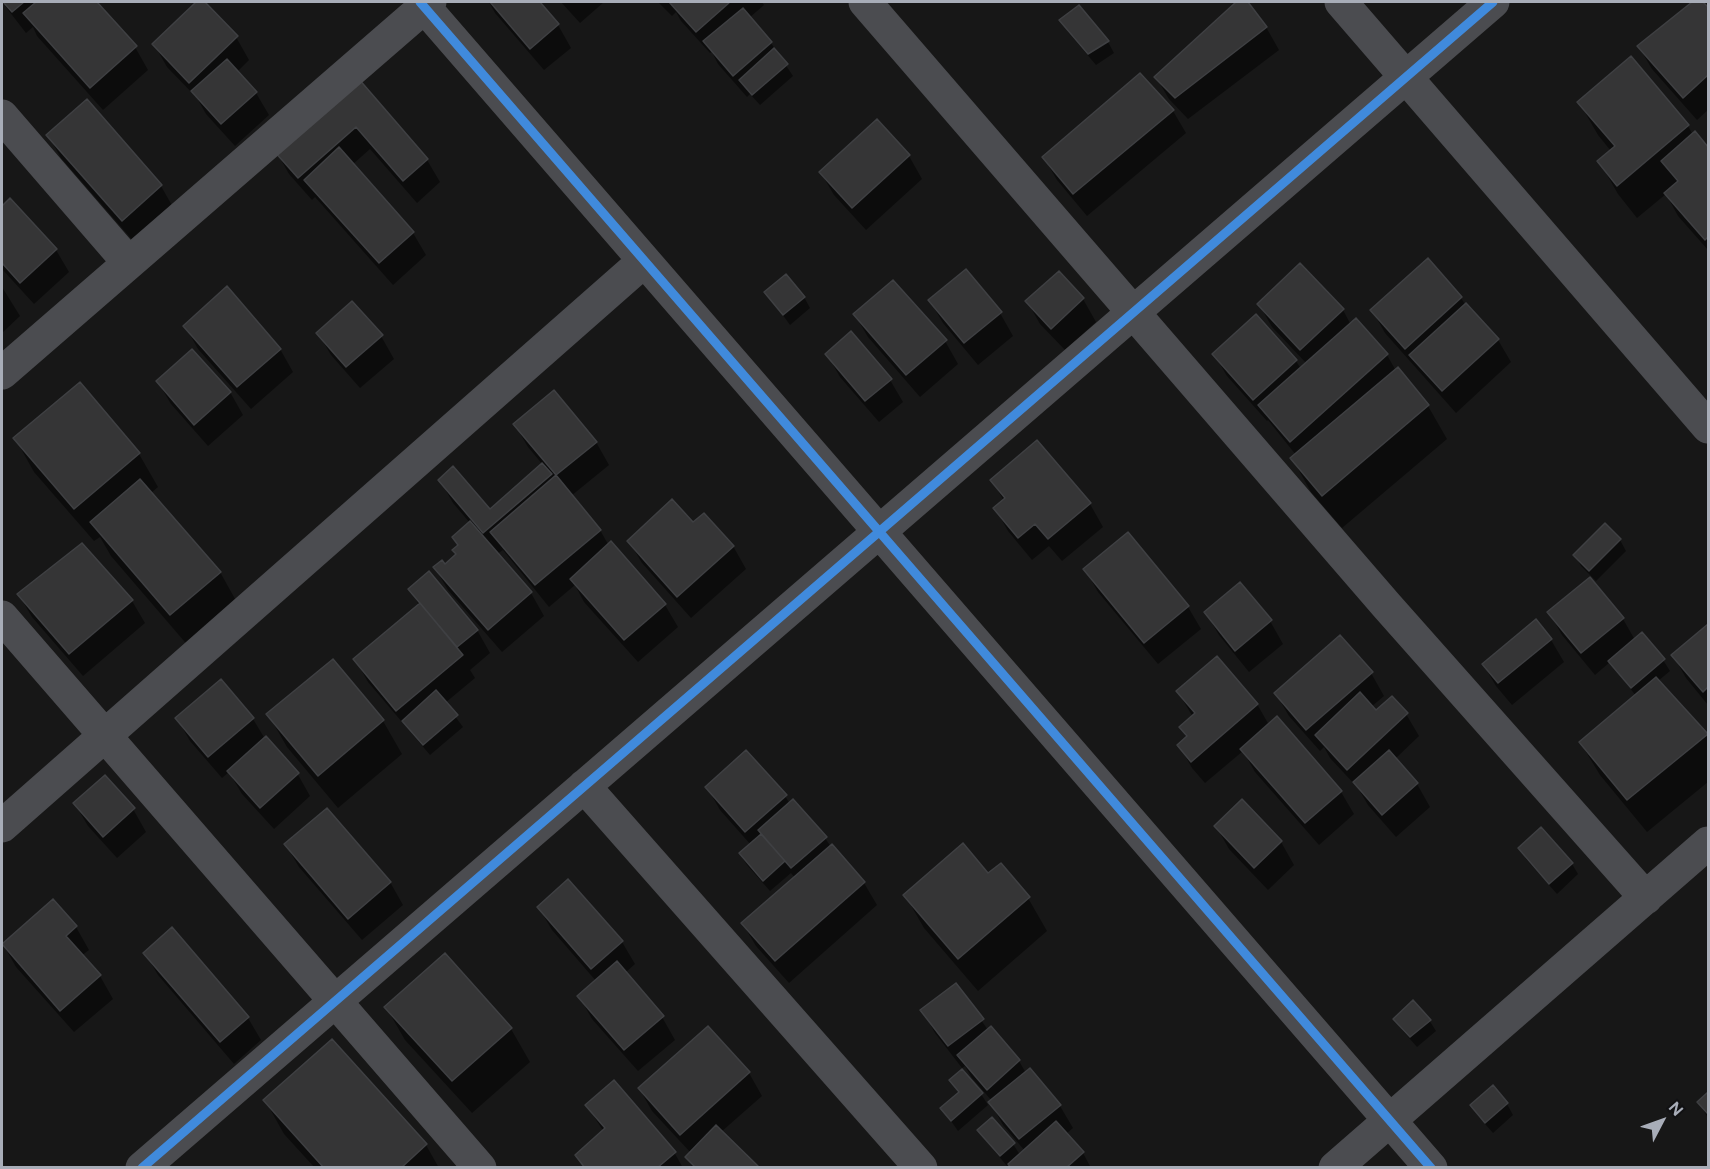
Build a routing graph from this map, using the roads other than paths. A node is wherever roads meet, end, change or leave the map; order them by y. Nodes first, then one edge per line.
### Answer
1 (865, 2) edge
2 (1341, 2) edge
3 (1493, 2) edge
4 (425, 3) edge
5 (1406, 77) junction
6 (2, 116) edge
7 (644, 261) junction
8 (129, 263) junction
9 (1134, 312) junction
10 (2, 374) edge
11 (1708, 427) edge
12 (879, 531) junction
13 (2, 617) edge
14 (105, 736) junction
15 (584, 786) junction
16 (2, 826) edge
17 (1708, 843) edge
18 (1646, 898) junction
19 (335, 1001) junction
20 (1390, 1120) junction
21 (142, 1167) edge
22 (480, 1167) edge
23 (921, 1167) edge
24 (1335, 1167) edge
25 (1431, 1167) edge

1 - 9 street
2 - 5 street
3 - 5 street
4 - 7 street
4 - 8 street
5 - 9 street
5 - 11 street
6 - 8 street
7 - 12 street
7 - 14 street
8 - 10 street
9 - 12 street
9 - 18 street
12 - 15 street
12 - 20 street
13 - 14 street
14 - 16 street
14 - 19 street
15 - 19 street
15 - 23 street
17 - 18 street
18 - 20 street
19 - 21 street
19 - 22 street
20 - 24 street
20 - 25 street

